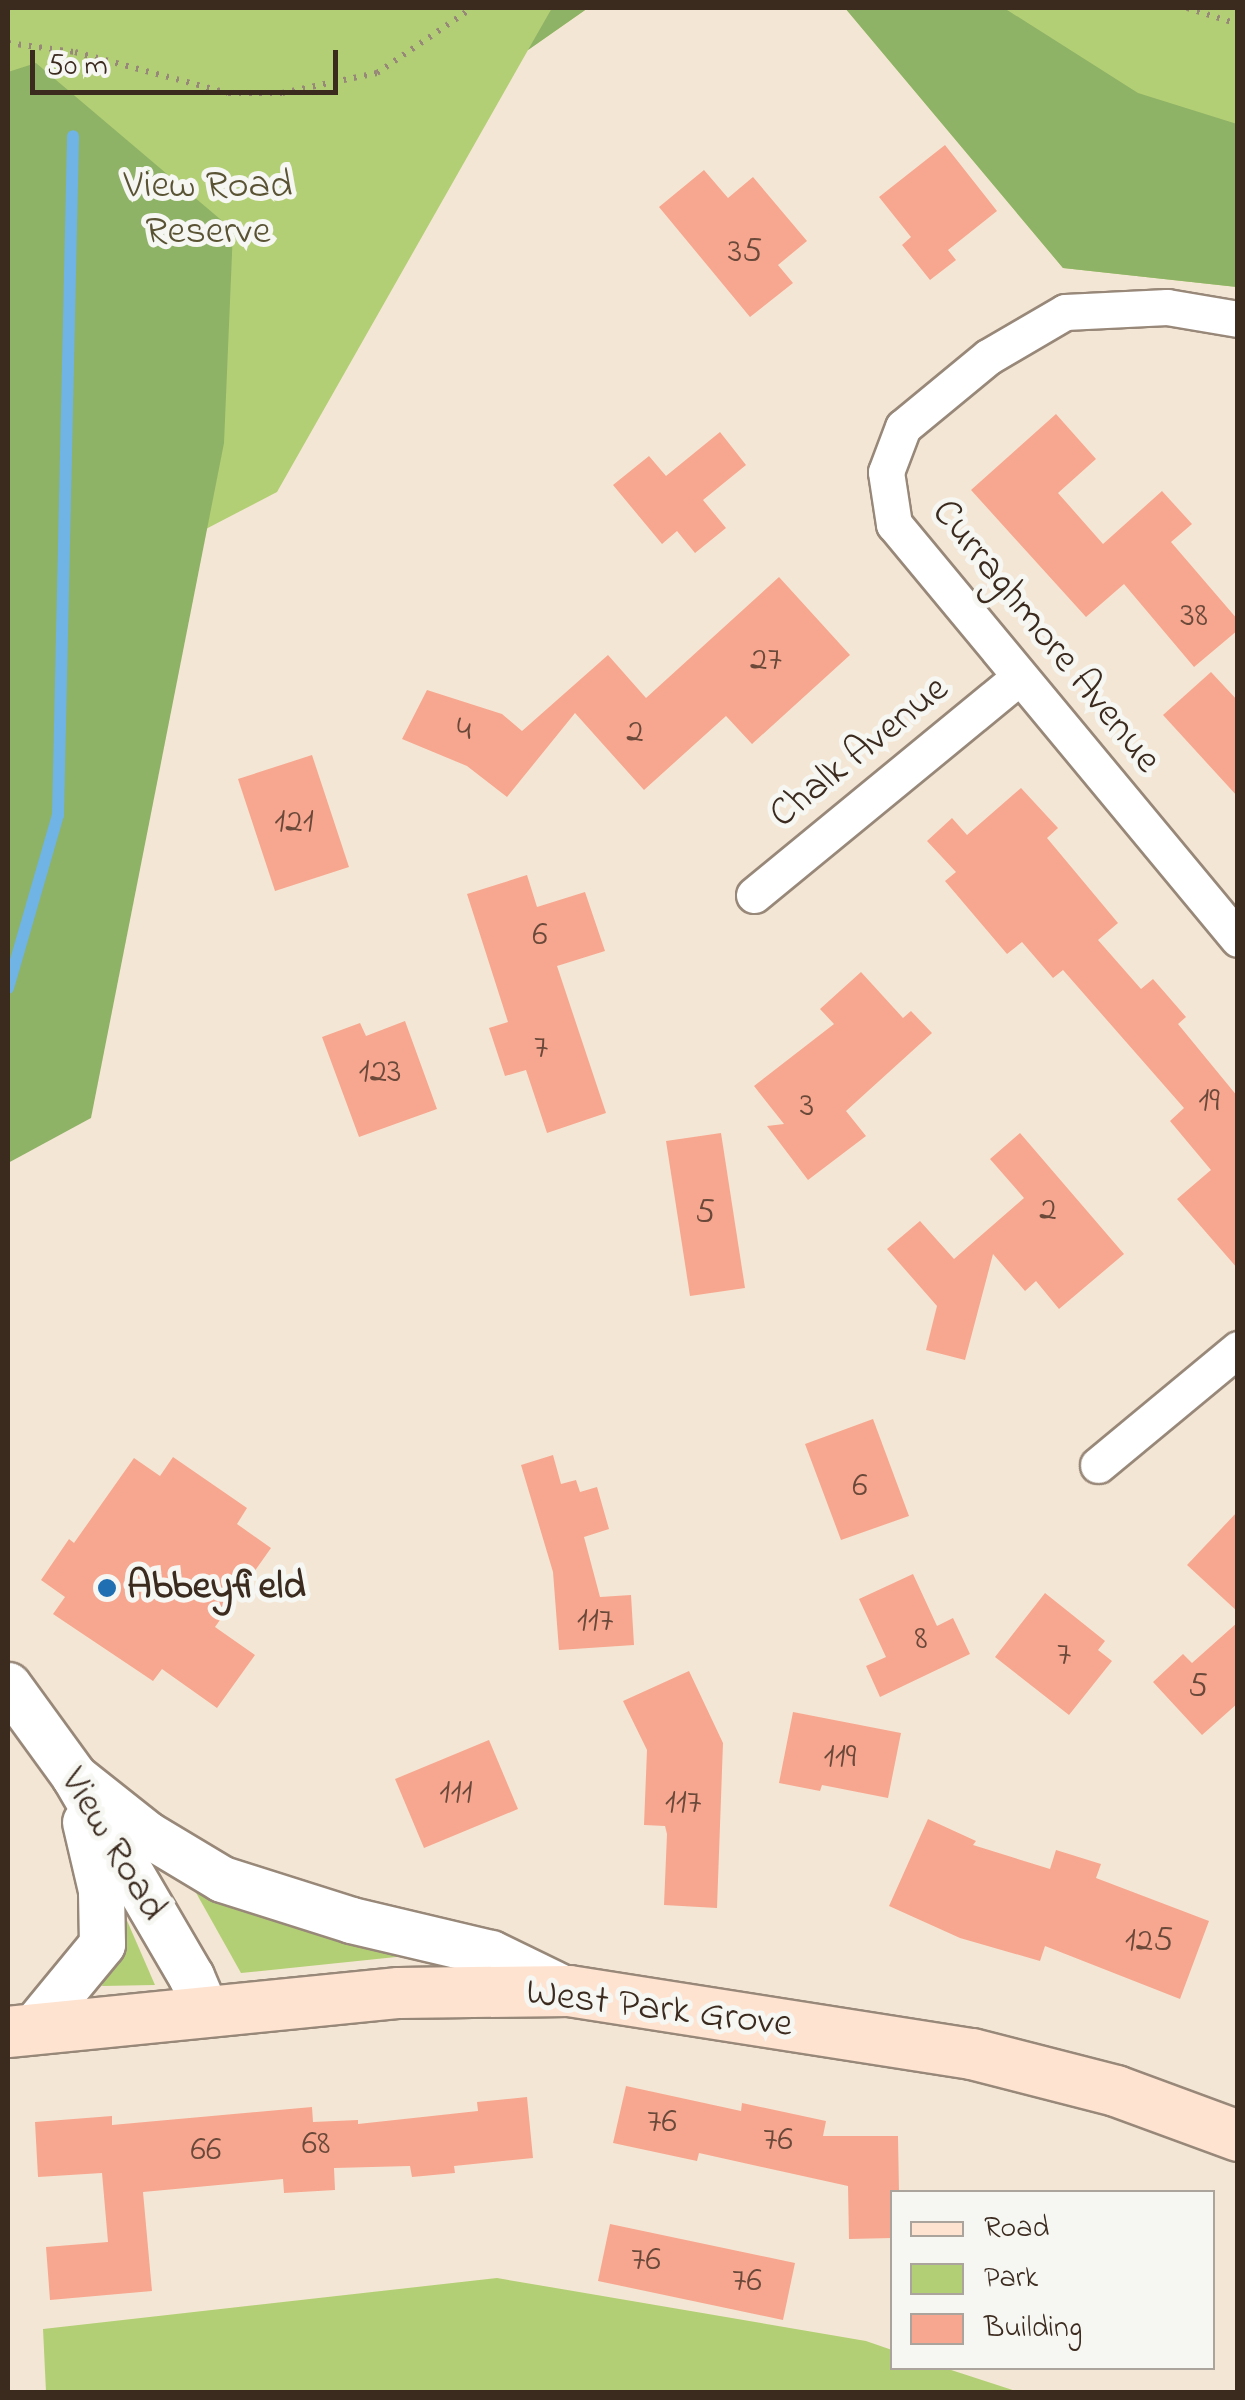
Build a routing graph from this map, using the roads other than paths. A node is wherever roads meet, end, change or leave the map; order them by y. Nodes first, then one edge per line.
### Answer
1 (1238, 319) edge
2 (1020, 677) junction
3 (754, 895) dead end
4 (1238, 939) edge
5 (1238, 1349) edge
6 (1098, 1465) dead end
7 (8, 1685) edge
8 (74, 1776) junction
9 (568, 1991) junction
10 (206, 2011) junction
11 (20, 2030) edge
12 (1238, 2136) edge

1 - 2 street, Curraghmore Avenue
2 - 3 street, Chalk Avenue
2 - 4 street, Curraghmore Avenue
5 - 6 street
7 - 8 street, View Road
8 - 9 street
8 - 10 street, View Road
8 - 11 street
9 - 10 main road, West Park Grove
9 - 12 main road, West Park Grove
10 - 11 main road, West Park Grove

